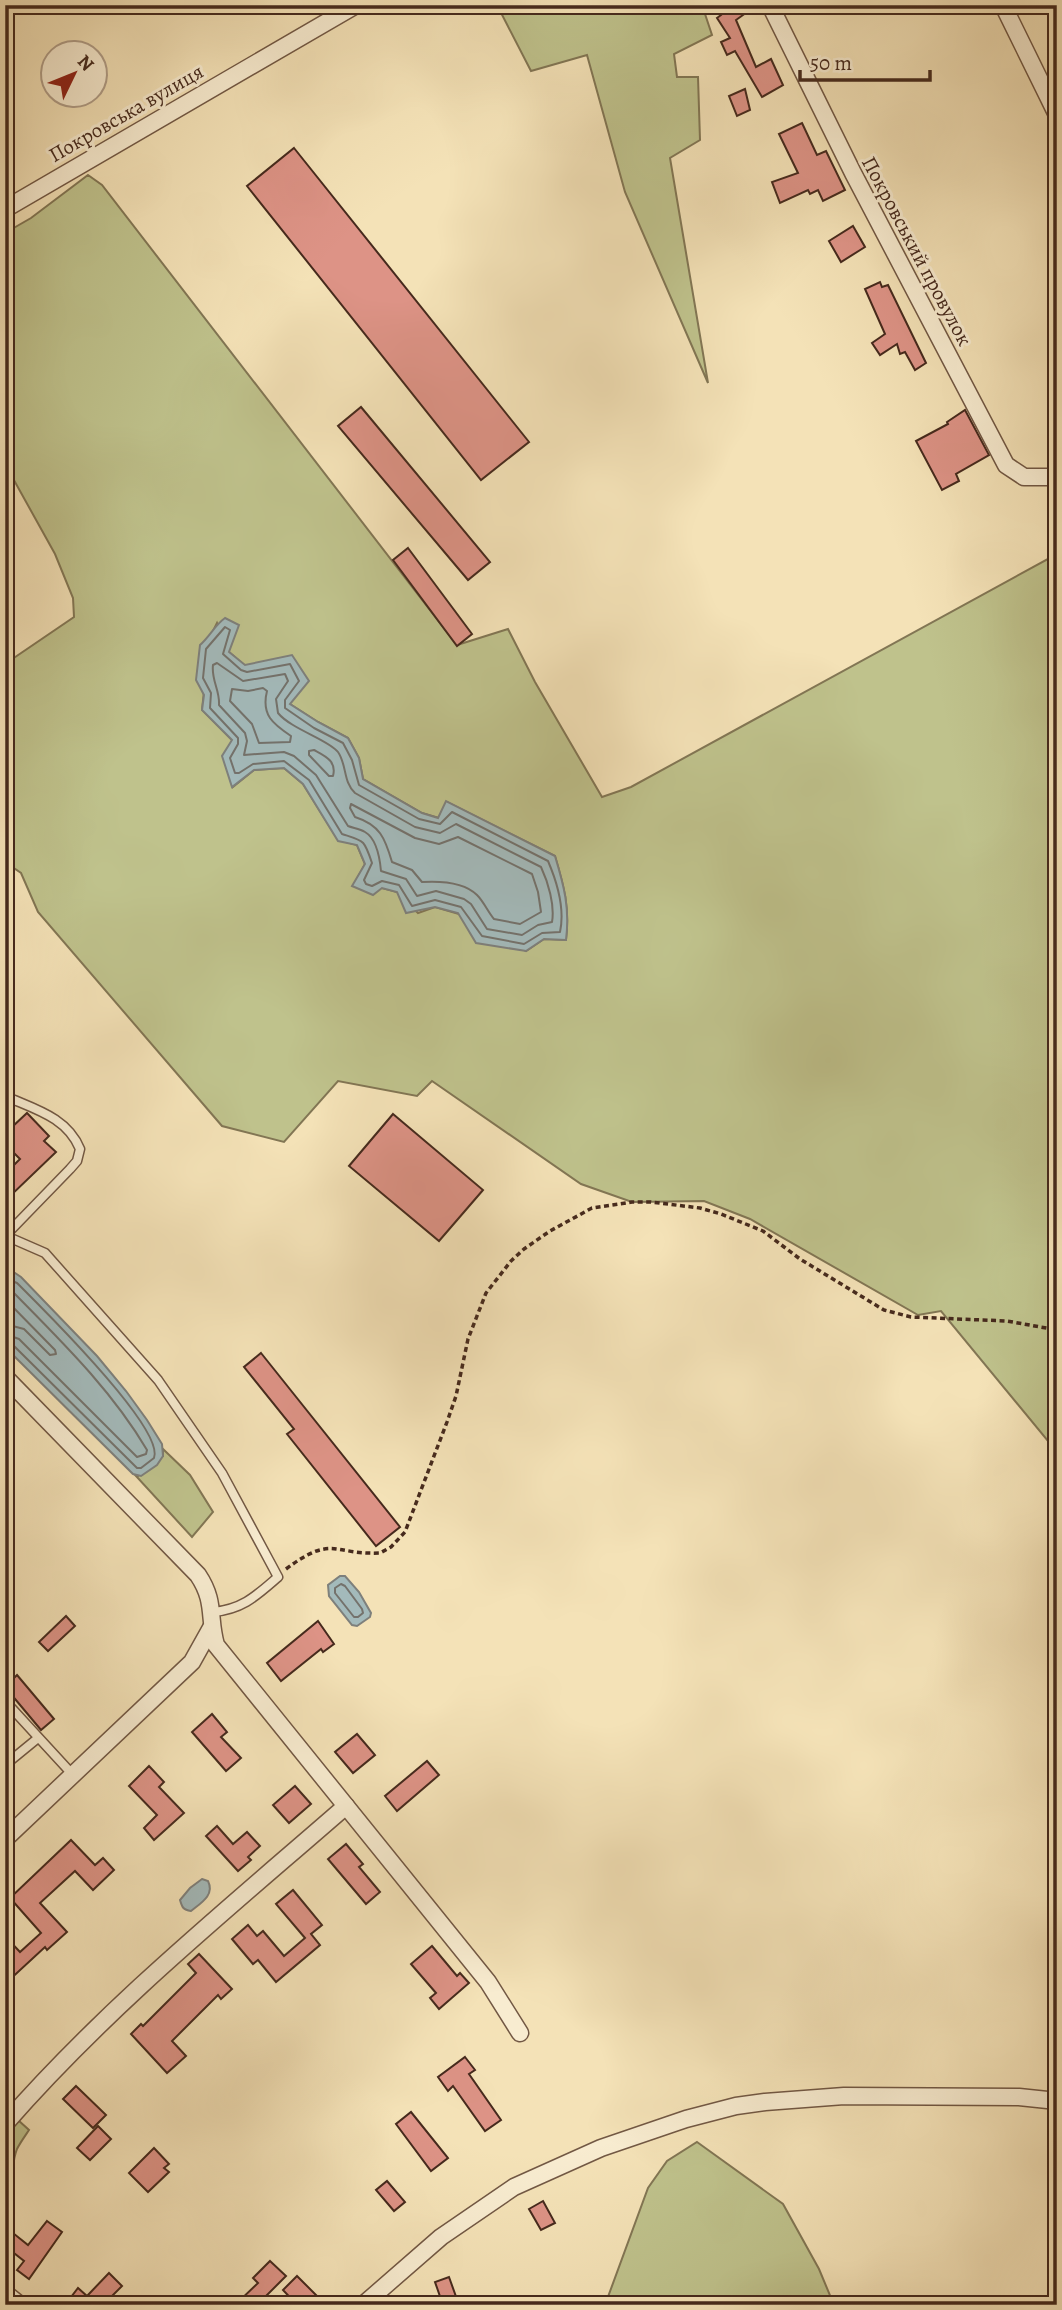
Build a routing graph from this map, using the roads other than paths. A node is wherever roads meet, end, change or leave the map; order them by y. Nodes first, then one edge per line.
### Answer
1 (356, 5) edge
2 (770, 5) edge
3 (1003, 5) edge
4 (1057, 115) edge
5 (5, 209) edge
6 (1057, 477) edge
7 (5, 1096) edge
8 (5, 1236) edge
9 (5, 1377) edge
10 (212, 1620) junction
11 (5, 1701) edge
12 (38, 1738) junction
13 (5, 1765) edge
14 (72, 1776) junction
15 (346, 1806) junction
16 (5, 1839) edge
17 (520, 2033) dead end
18 (1057, 2101) edge
19 (5, 2124) edge
20 (5, 2293) edge
21 (20, 2305) edge
22 (363, 2305) edge

1 - 5 street, Покровська вулиця
2 - 6 street, Покровський провулок
3 - 4 street
7 - 8 lane
8 - 10 lane
9 - 10 street
10 - 14 street
10 - 15 street
11 - 12 lane
12 - 13 lane
12 - 14 lane
14 - 16 street
15 - 17 street
15 - 19 street
18 - 22 street
20 - 21 street

